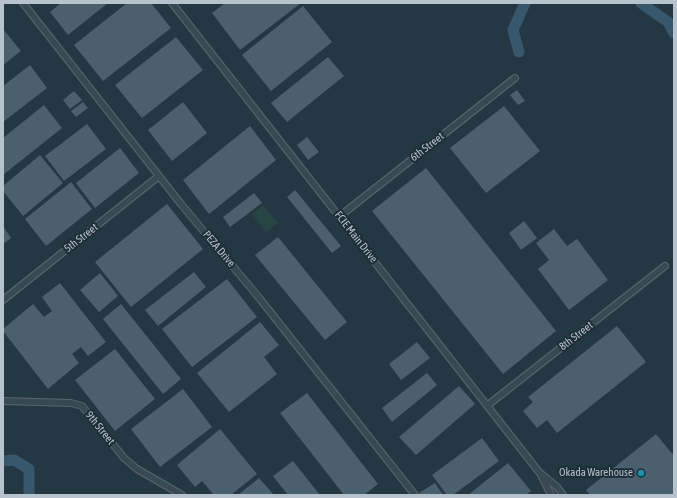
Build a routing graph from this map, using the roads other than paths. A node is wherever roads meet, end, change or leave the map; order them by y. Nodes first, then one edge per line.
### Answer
1 (23, 3) edge
2 (172, 3) edge
3 (515, 78) dead end
4 (159, 176) junction
5 (340, 216) junction
6 (665, 266) dead end
7 (3, 300) edge
8 (3, 401) edge
9 (488, 405) junction
10 (539, 472) junction
11 (549, 494) edge
12 (561, 494) edge
13 (182, 495) edge
14 (415, 495) edge

1 - 4 street, PEZA Drive
2 - 5 street, FCIE Main Drive
3 - 5 street, 6th Street
4 - 7 street, 5th Street
4 - 14 street, PEZA Drive
5 - 9 street, FCIE Main Drive
6 - 9 street, 8th Street
8 - 13 street, 9th Street
9 - 10 street, FCIE Main Drive
10 - 11 street, FCIE Main Drive
10 - 12 street, FCIE Main Drive
11 - 12 street

